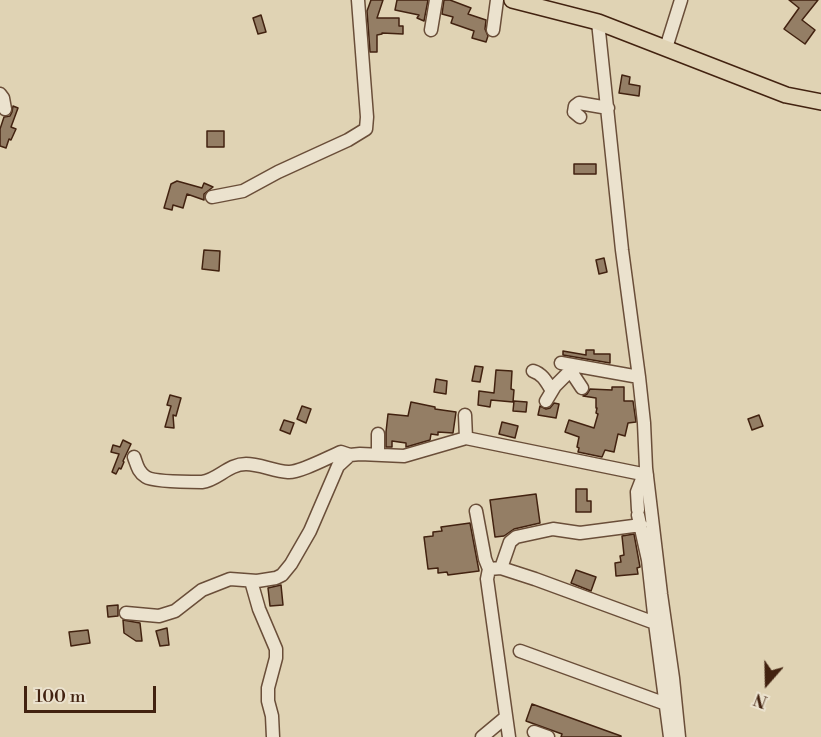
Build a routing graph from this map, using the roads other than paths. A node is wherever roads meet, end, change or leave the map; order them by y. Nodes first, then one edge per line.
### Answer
1 (358, 0) edge
2 (436, 0) edge
3 (497, 0) edge
4 (512, 0) edge
5 (681, 0) edge
6 (545, 4) edge
7 (598, 22) junction
8 (431, 30) dead end
9 (493, 30) dead end
10 (666, 48) junction
11 (0, 94) edge
12 (821, 102) edge
13 (608, 108) junction
14 (5, 110) dead end
15 (580, 117) dead end
16 (212, 197) dead end
17 (569, 366) junction
18 (534, 371) dead end
19 (639, 377) junction
20 (582, 388) dead end
21 (465, 415) dead end
22 (378, 434) dead end
23 (466, 438) junction
24 (378, 454) junction
25 (350, 455) junction
26 (134, 457) dead end
27 (645, 475) junction
28 (476, 511) dead end
29 (639, 517) junction
30 (495, 568) junction
31 (251, 581) junction
32 (126, 613) dead end
33 (655, 623) junction
34 (520, 651) dead end
35 (666, 704) junction
36 (506, 717) junction
37 (534, 732) dead end
38 (273, 737) edge
39 (482, 737) edge
40 (509, 737) edge
41 (548, 737) edge
42 (670, 737) edge
43 (679, 737) edge

1 - 16 street
2 - 8 street
3 - 9 street
4 - 6 main road
5 - 10 street
6 - 7 main road
7 - 10 main road
7 - 13 street
10 - 12 main road
11 - 14 street
13 - 15 street
13 - 19 street
17 - 18 street
17 - 19 street
17 - 20 street
19 - 27 street
21 - 23 street
22 - 24 street
23 - 24 street
23 - 27 street
24 - 25 street
25 - 26 street
25 - 31 street
27 - 29 street
27 - 43 street
28 - 30 street
29 - 30 street
29 - 33 street
30 - 33 street
30 - 36 street
31 - 32 street
31 - 38 street
33 - 35 street
34 - 35 street
35 - 42 street
36 - 39 street
36 - 40 street
37 - 41 street

